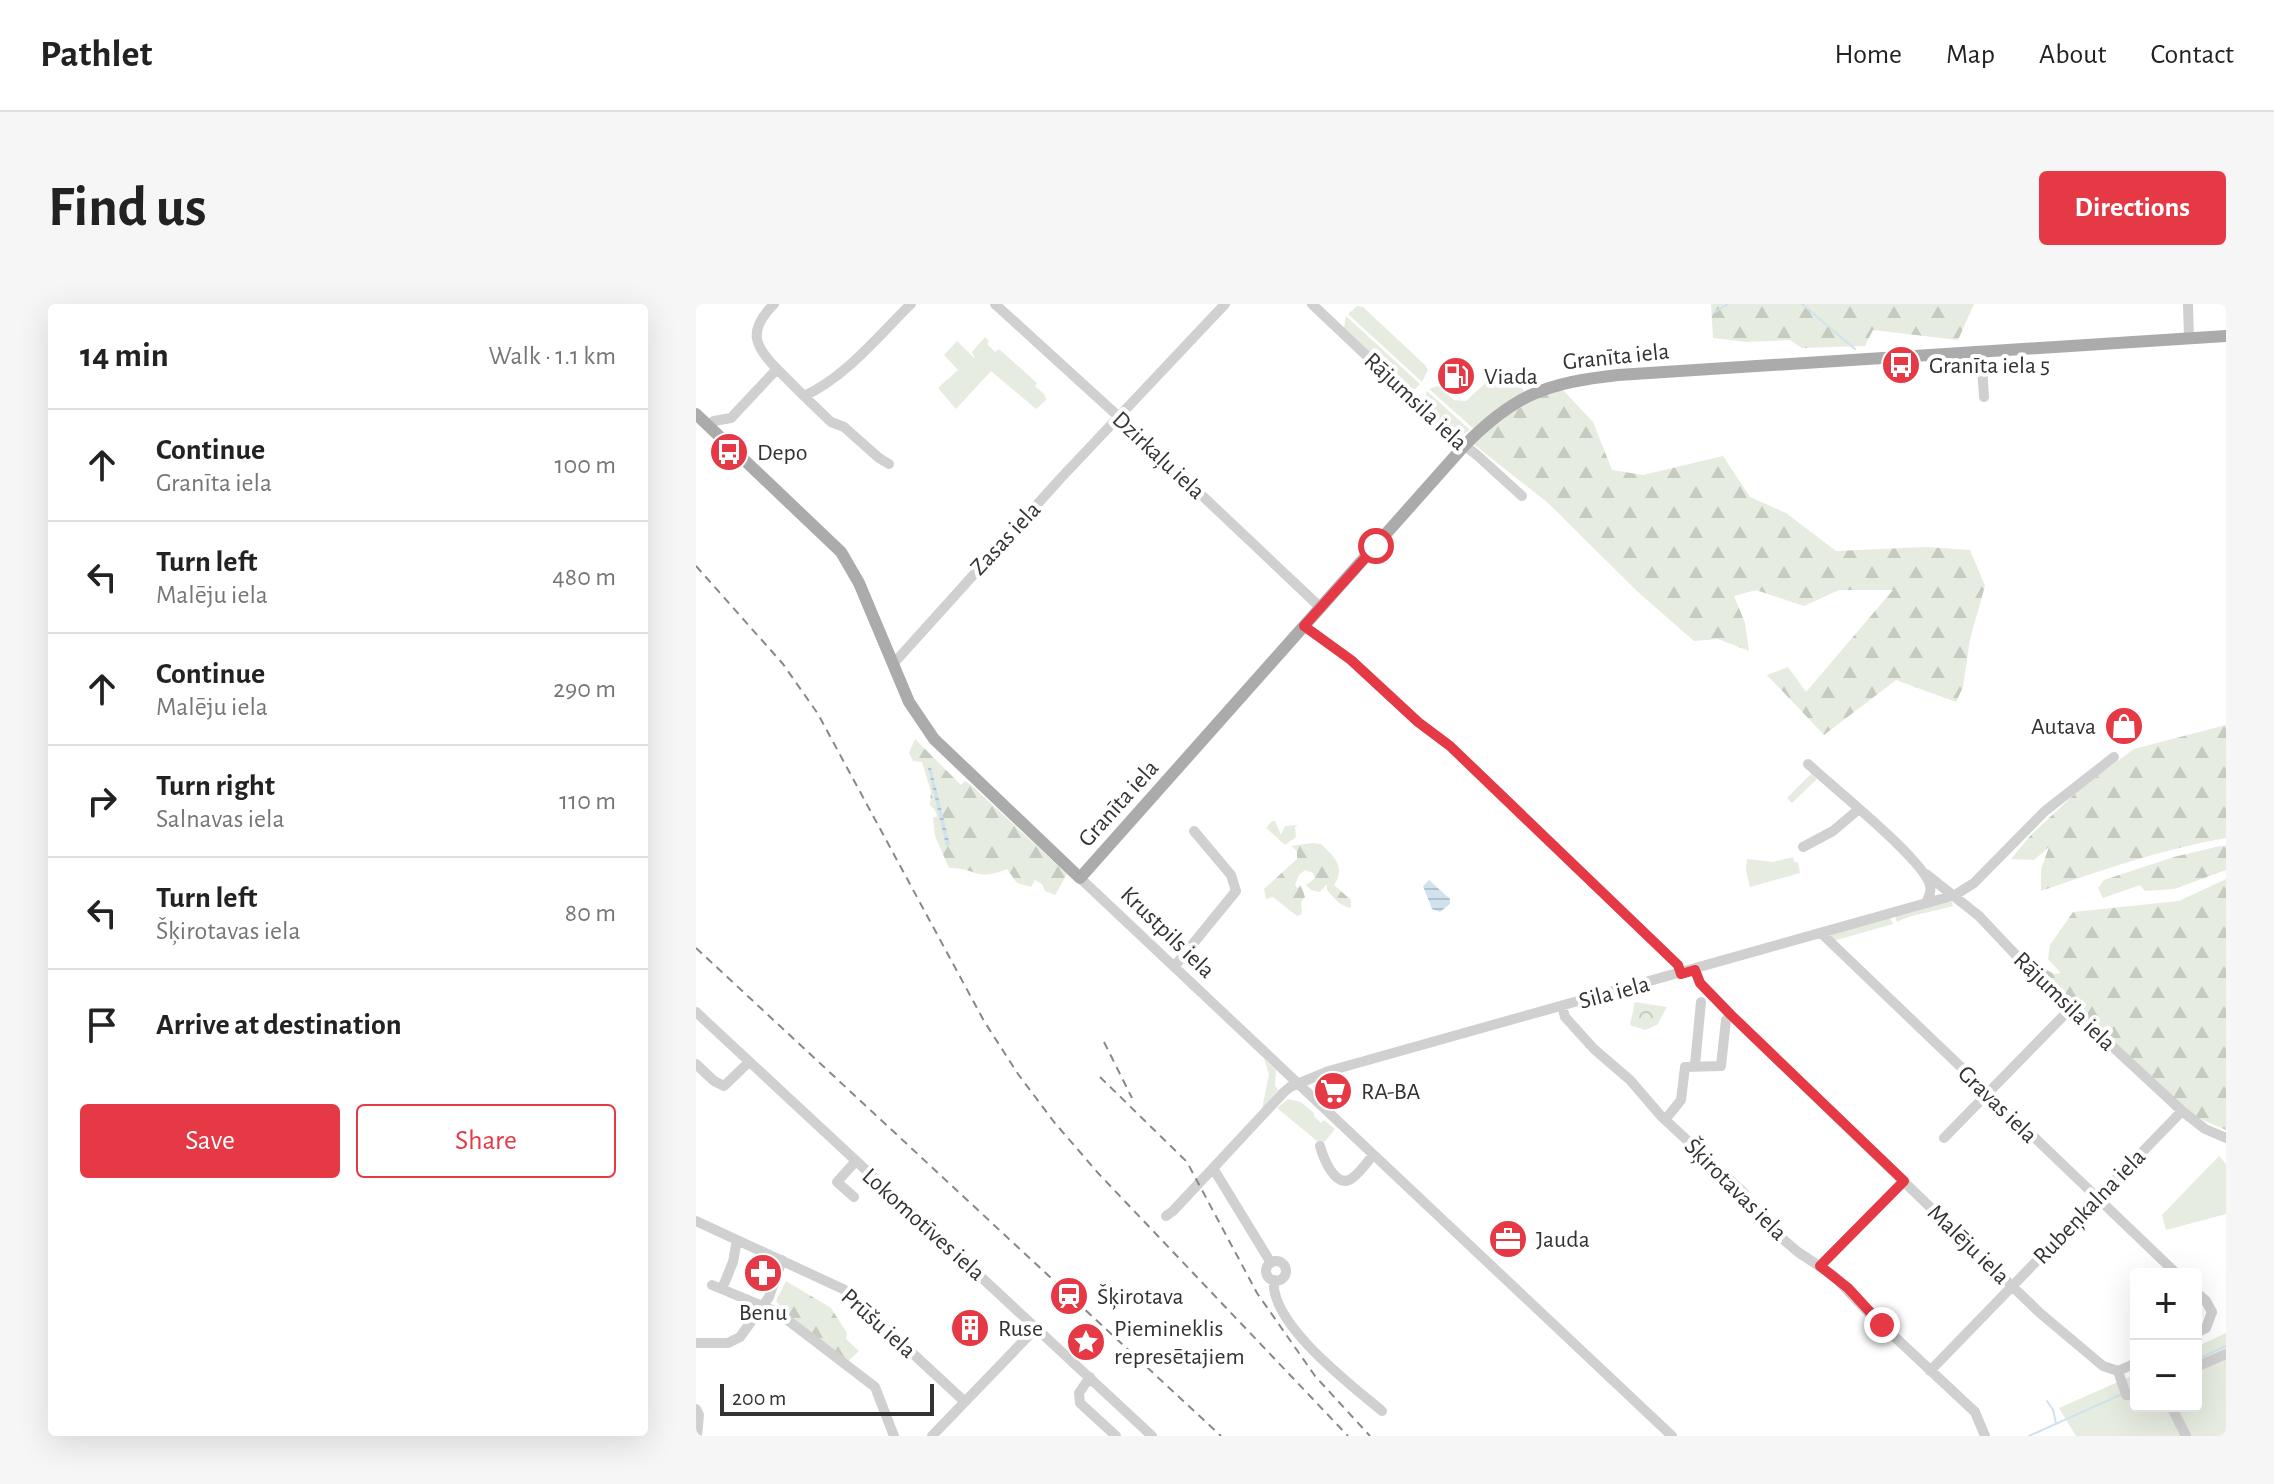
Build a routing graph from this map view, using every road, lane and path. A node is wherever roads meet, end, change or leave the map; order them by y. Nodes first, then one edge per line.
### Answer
1 (774, 304) edge
2 (911, 304) edge
3 (995, 304) edge
4 (1225, 304) edge
5 (1312, 304) edge
6 (2188, 304) edge
7 (2226, 336) edge
8 (2189, 338) junction
9 (1981, 351) junction
10 (777, 369) junction
11 (804, 396) junction
12 (1984, 397) dead end
13 (696, 414) edge
14 (1119, 417) junction
15 (708, 425) junction
16 (1464, 446) junction
17 (889, 464) dead end
18 (1522, 496) dead end
19 (1321, 608) junction
20 (1304, 626) junction
21 (894, 663) junction
22 (2114, 757) dead end
23 (1808, 764) dead end
24 (1859, 809) junction
25 (1194, 831) dead end
26 (1803, 847) dead end
27 (1926, 874) junction
28 (1080, 878) junction
29 (1955, 895) junction
30 (1926, 903) junction
31 (1821, 933) junction
32 (1174, 967) junction
33 (1695, 970) junction
34 (1681, 974) junction
35 (1701, 1002) dead end
36 (1562, 1006) junction
37 (2071, 1008) junction
38 (696, 1012) edge
39 (1731, 1015) junction
40 (749, 1062) junction
41 (696, 1064) edge
42 (1695, 1065) junction
43 (1298, 1083) junction
44 (1987, 1093) junction
45 (2182, 1111) junction
46 (1665, 1120) junction
47 (1944, 1138) dead end
48 (2226, 1138) edge
49 (1320, 1146) dead end
50 (1373, 1155) junction
51 (855, 1162) junction
52 (1213, 1168) junction
53 (1904, 1181) junction
54 (854, 1197) dead end
55 (2097, 1198) junction
56 (1166, 1216) dead end
57 (696, 1221) edge
58 (737, 1240) junction
59 (782, 1260) junction
60 (1820, 1266) junction
61 (2171, 1268) edge
62 (2012, 1285) junction
63 (2202, 1297) edge
64 (763, 1305) junction
65 (1036, 1328) junction
66 (2202, 1330) edge
67 (696, 1343) edge
68 (2226, 1354) edge
69 (2202, 1364) edge
70 (2130, 1366) edge
71 (1930, 1371) junction
72 (2118, 1371) junction
73 (1090, 1377) junction
74 (2130, 1395) edge
75 (964, 1401) junction
76 (696, 1409) edge
77 (1382, 1411) dead end
78 (2174, 1412) edge
79 (1147, 1434) edge
80 (1985, 1434) edge
81 (697, 1436) edge
82 (894, 1436) edge
83 (932, 1436) edge
84 (1116, 1436) edge
85 (1672, 1436) edge
86 (2186, 1436) edge

1 - 10 street
2 - 11 street
3 - 14 street, Dzirkaļu iela
4 - 14 street, Zasas iela
5 - 16 street, Rājumsila iela
6 - 8 street
7 - 8 main road, Granīta iela
8 - 9 main road, Granīta iela
9 - 12 street
9 - 16 main road, Granīta iela
10 - 11 street
10 - 15 street
11 - 17 street
13 - 15 main road, Krustpils iela
14 - 19 street, Dzirkaļu iela
14 - 21 street, Zasas iela
15 - 21 main road, Krustpils iela
16 - 18 street, Rājumsila iela
16 - 19 main road, Granīta iela
19 - 20 main road, Granīta iela
20 - 28 main road, Granīta iela
20 - 34 street
21 - 28 main road, Krustpils iela
22 - 29 street, Sila iela
23 - 24 street, Rājumsila iela
24 - 26 street
24 - 27 street, Rājumsila iela
25 - 32 street
27 - 29 street, Rājumsila iela
27 - 30 street
28 - 32 street, Krustpils iela
29 - 30 street, Sila iela
29 - 37 street, Rājumsila iela
30 - 31 street, Sila iela
31 - 33 street, Sila iela
31 - 44 street, Gravas iela
32 - 43 street, Krustpils iela
33 - 34 street, Sila iela
33 - 39 street, Malēju iela
34 - 36 street, Sila iela
35 - 42 street
36 - 43 street, Sila iela
36 - 46 street, Šķirotavas iela
37 - 44 street
37 - 45 street, Rājumsila iela
38 - 40 street, Lokomotīves iela
39 - 42 street
39 - 53 street, Malēju iela
40 - 41 street
40 - 51 street, Lokomotīves iela
42 - 46 street
43 - 50 street, Krustpils iela
43 - 52 street, Sila iela
44 - 47 street
44 - 55 street, Gravas iela
45 - 48 street, Rājumsila iela
45 - 55 street, Rubeņkalna iela
46 - 60 street, Šķirotavas iela
49 - 50 street
50 - 85 street, Krustpils iela
51 - 54 street
51 - 65 street, Lokomotīves iela
52 - 56 street, Sila iela
52 - 77 street
53 - 60 street
53 - 62 street, Malēju iela
55 - 61 street, Gravas iela
55 - 62 street, Rubeņkalna iela
57 - 58 street, Prūšu iela
58 - 59 street, Prūšu iela
58 - 64 street
59 - 64 street
59 - 75 street, Prūšu iela
60 - 71 street, Šķirotavas iela
62 - 71 street, Rubeņkalna iela
62 - 72 street, Malēju iela
63 - 66 street
64 - 67 street
64 - 82 street
65 - 73 street, Lokomotīves iela
65 - 75 street
68 - 69 street
70 - 72 street
71 - 80 street, Šķirotavas iela
72 - 74 street
73 - 79 street, Lokomotīves iela
73 - 84 street
75 - 83 street
76 - 81 street
78 - 86 street

